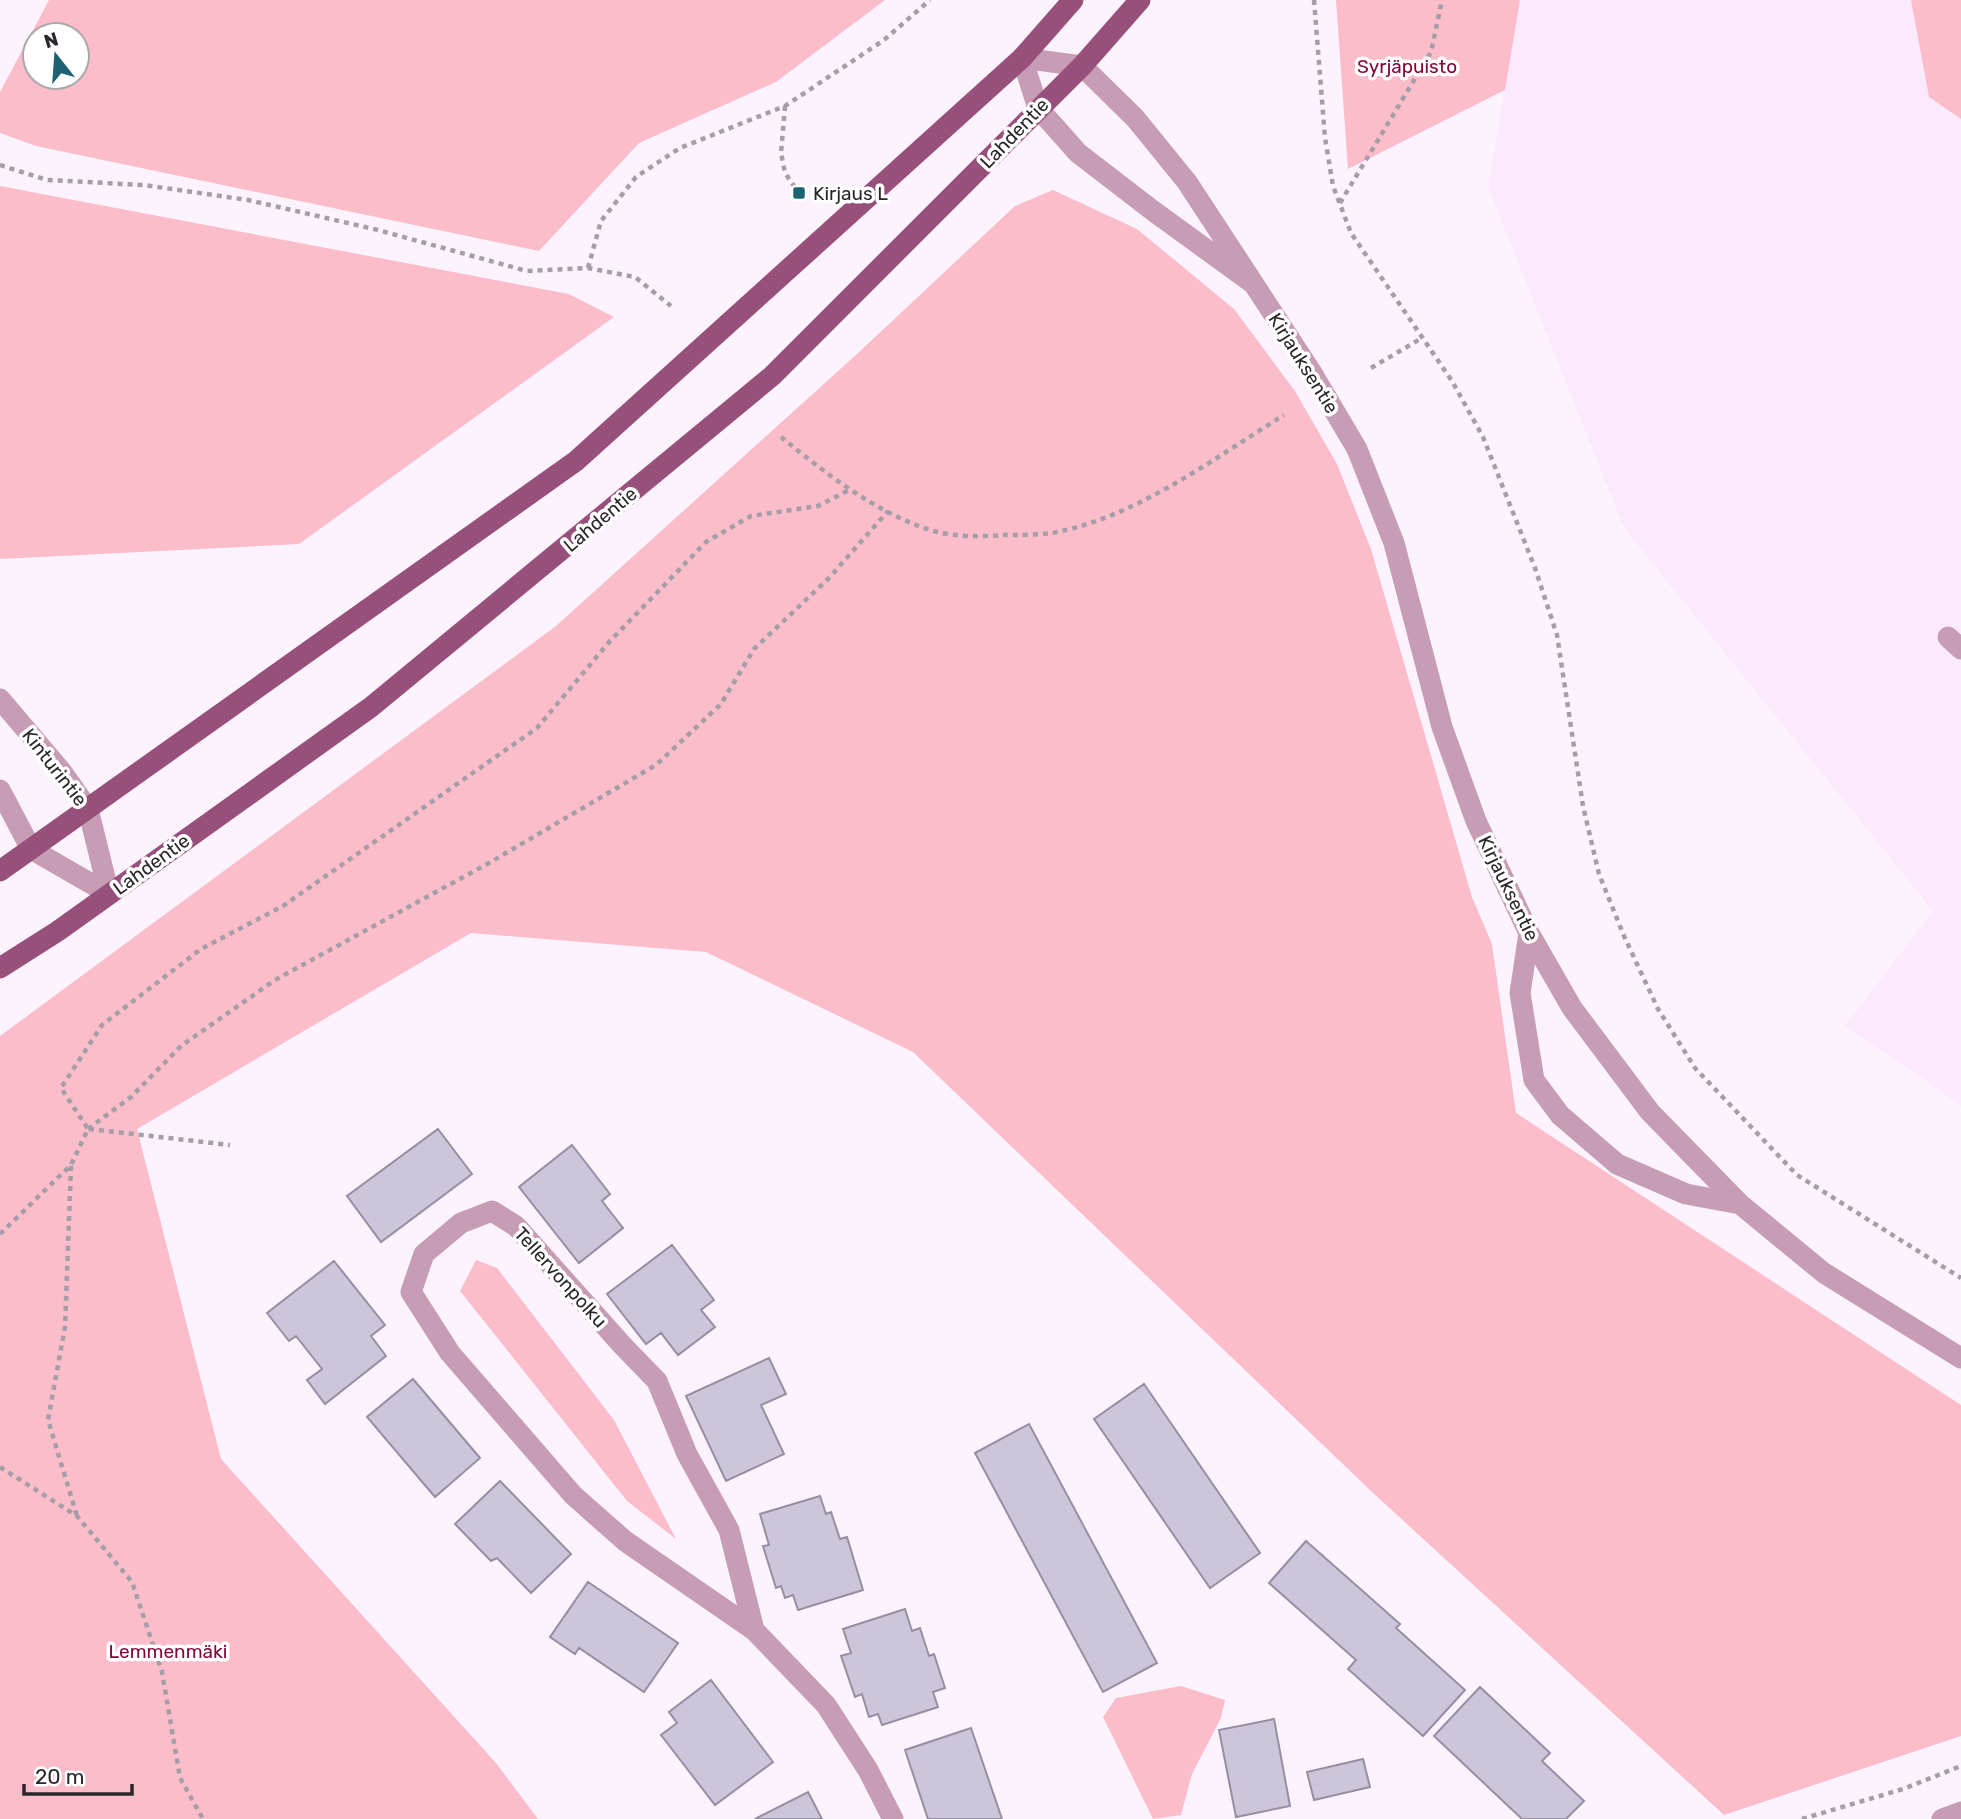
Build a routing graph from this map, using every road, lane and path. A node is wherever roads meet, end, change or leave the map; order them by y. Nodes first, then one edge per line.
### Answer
1 (930, 0) edge
2 (1073, 0) edge
3 (1140, 0) edge
4 (1314, 0) edge
5 (1442, 0) edge
6 (1021, 58) junction
7 (1082, 66) junction
8 (785, 106) junction
9 (1038, 108) junction
10 (0, 165) edge
11 (799, 193) dead end
12 (1340, 204) junction
13 (588, 268) junction
14 (1251, 282) junction
15 (671, 306) dead end
16 (1422, 338) junction
17 (1371, 368) dead end
18 (1284, 415) dead end
19 (781, 437) dead end
20 (850, 489) junction
21 (888, 511) junction
22 (0, 699) edge
23 (0, 790) edge
24 (88, 809) junction
25 (31, 849) junction
26 (0, 871) edge
27 (109, 894) junction
28 (1529, 933) junction
29 (0, 968) edge
30 (88, 1129) junction
31 (230, 1145) dead end
32 (71, 1165) junction
33 (1740, 1204) junction
34 (0, 1234) edge
35 (1961, 1278) edge
36 (1961, 1358) edge
37 (0, 1467) edge
38 (77, 1516) junction
39 (754, 1630) junction
40 (1961, 1766) edge
41 (1961, 1812) edge
42 (203, 1819) edge
43 (893, 1819) edge
44 (1802, 1819) edge
45 (1942, 1819) edge

1 - 8 path
2 - 6 main road
3 - 7 main road, Lahdentie
4 - 12 path
5 - 12 path
6 - 7 street
6 - 9 street, Kirjauksentie
6 - 24 main road
7 - 9 main road, Lahdentie
7 - 14 street, Kirjauksentie
8 - 11 path
8 - 13 path
9 - 14 street, Kirjauksentie
9 - 27 main road, Lahdentie
10 - 13 path
12 - 16 path
13 - 15 path
14 - 28 street, Kirjauksentie
16 - 17 path
16 - 35 path
18 - 21 path
19 - 20 path
20 - 21 path
20 - 30 path
21 - 30 path
22 - 24 street, Kinturintie
23 - 25 street
24 - 25 main road
24 - 27 street, Kinturintie
25 - 26 main road
25 - 27 street
27 - 29 main road, Lahdentie
28 - 33 street, Kirjauksentie
28 - 33 street
30 - 31 path
30 - 32 path
32 - 34 path
32 - 38 path
33 - 36 street, Kirjauksentie
37 - 38 path
38 - 42 path
39 - 39 street, Tellervonpolku
39 - 43 street, Tellervonpolku
40 - 44 path
41 - 45 street

